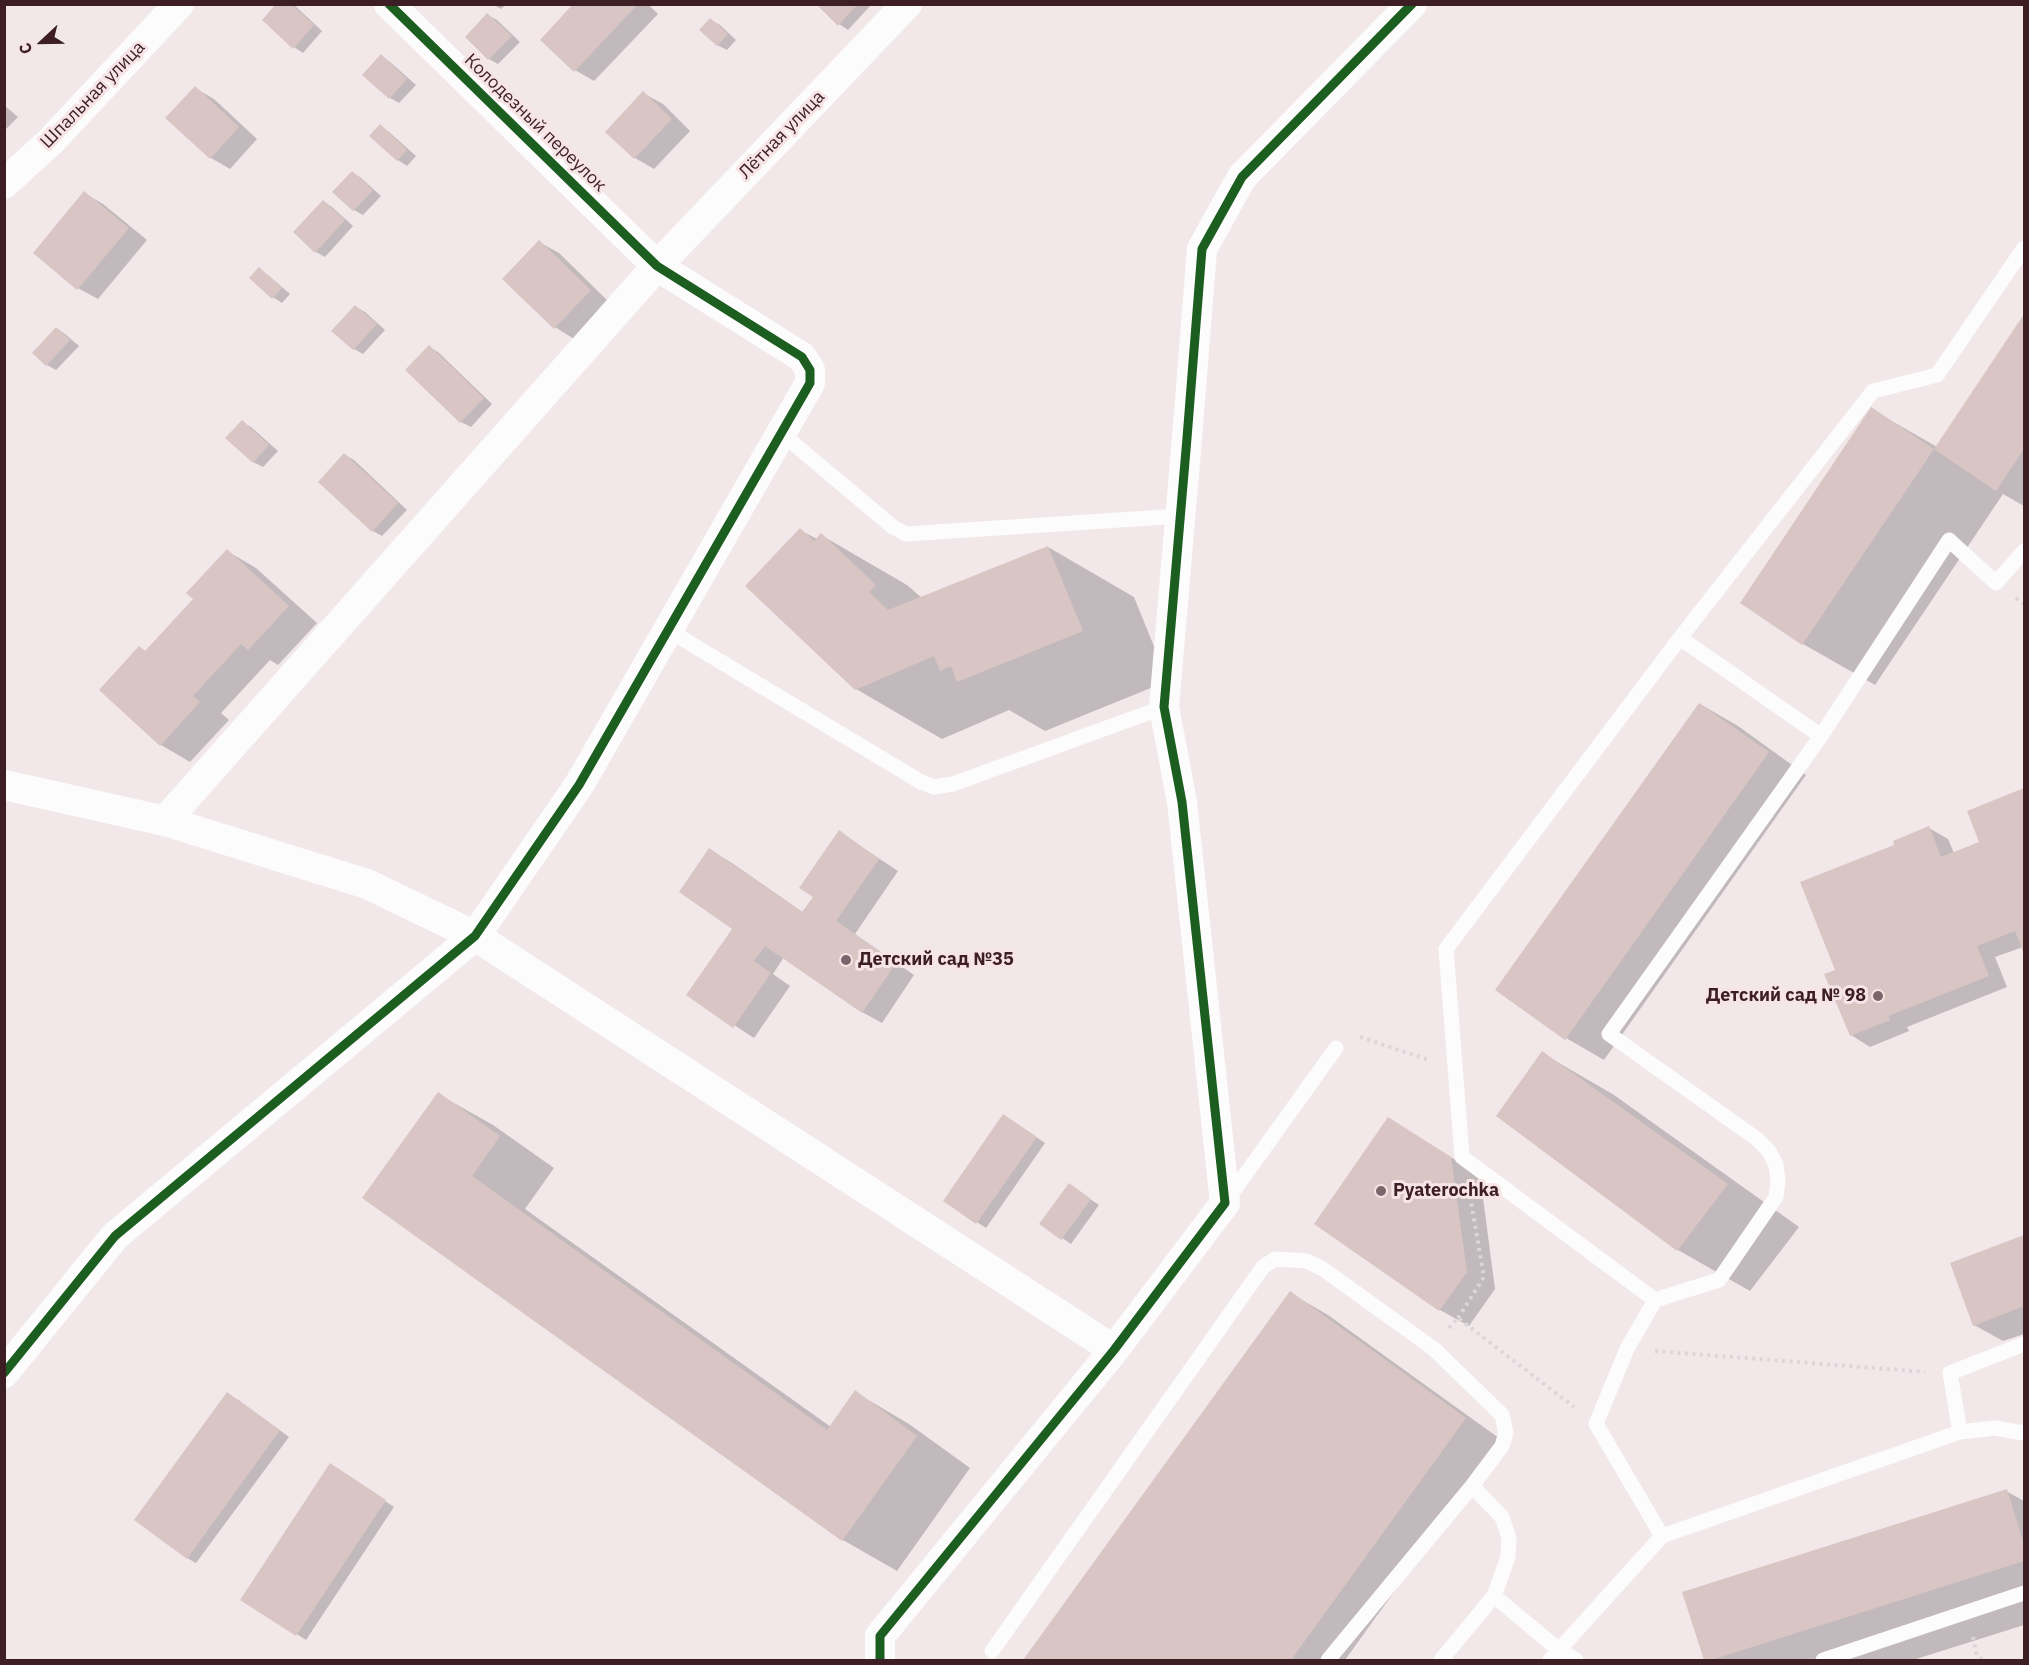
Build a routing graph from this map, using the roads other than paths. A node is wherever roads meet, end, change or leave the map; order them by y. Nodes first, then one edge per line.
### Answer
1 (179, 4) edge
2 (389, 4) edge
3 (907, 4) edge
4 (1412, 4) edge
5 (4, 184) edge
6 (2025, 248) edge
7 (657, 266) junction
8 (781, 434) junction
9 (1180, 516) junction
10 (2025, 551) edge
11 (668, 630) junction
12 (1680, 638) junction
13 (1164, 707) junction
14 (1821, 736) junction
15 (4, 784) edge
16 (165, 821) junction
17 (475, 936) junction
18 (1336, 1048) road end
19 (1225, 1203) junction
20 (1655, 1300) junction
21 (2025, 1344) edge
22 (1114, 1350) junction
23 (4, 1373) edge
24 (1960, 1432) junction
25 (2025, 1433) edge
26 (1472, 1486) junction
27 (1662, 1536) junction
28 (2025, 1593) edge
29 (1494, 1596) junction
30 (992, 1651) dead end
31 (1554, 1655) edge
32 (880, 1660) edge
33 (1328, 1660) edge
34 (1441, 1660) edge
35 (1576, 1660) edge
36 (1823, 1660) edge

1 - 5 street, Шпальная улица
2 - 7 street, Колодезный переулок
3 - 7 street, Лётная улица
4 - 9 street
6 - 12 lane
7 - 8 street, Колодезный переулок
7 - 16 street, Лётная улица
8 - 9 lane
8 - 11 street, Колодезный переулок
9 - 13 street
10 - 14 lane
11 - 13 lane
11 - 17 street, Колодезный переулок
12 - 14 lane
12 - 20 lane
13 - 19 street
14 - 20 lane
15 - 16 street
16 - 17 street
17 - 22 street
17 - 23 street, Колодезный переулок
18 - 19 lane
19 - 22 street
20 - 27 lane
21 - 24 lane
22 - 32 street
24 - 25 lane
24 - 27 lane
26 - 29 lane
26 - 30 lane
26 - 33 lane
27 - 31 lane
28 - 36 lane
29 - 31 lane
29 - 34 lane
31 - 35 lane

